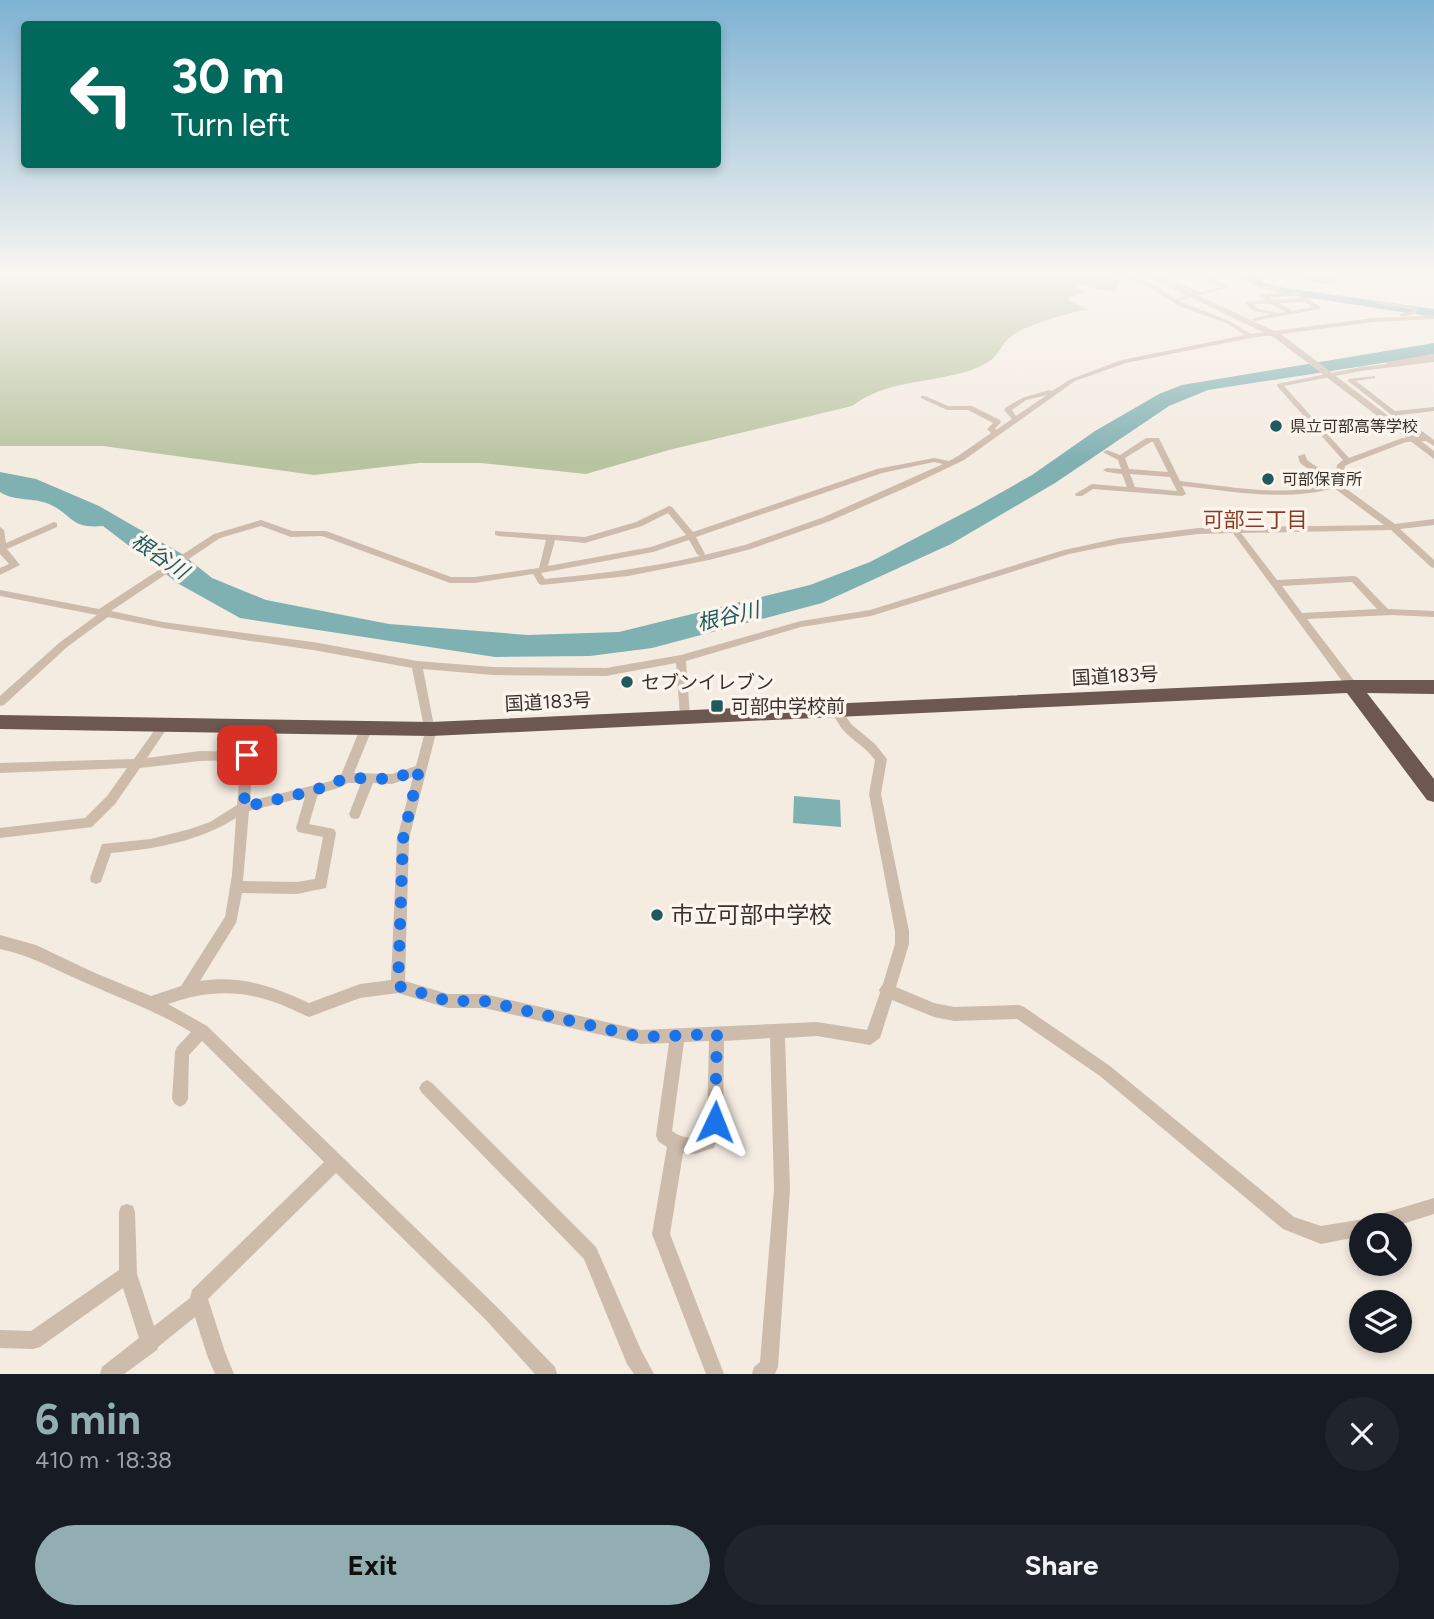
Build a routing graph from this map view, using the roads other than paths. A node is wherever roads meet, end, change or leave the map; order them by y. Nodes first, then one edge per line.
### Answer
1 (1257, 336) edge
2 (1277, 336) edge
3 (1250, 337) joint
4 (1434, 358) edge
5 (1329, 373) junction
6 (1373, 377) dead end
7 (923, 397) dead end
8 (1434, 409) edge
9 (1395, 412) junction
10 (995, 433) junction
11 (1413, 439) junction
12 (1430, 439) edge
13 (1107, 452) dead end
14 (1302, 456) dead end
15 (1434, 456) edge
16 (1120, 458) junction
17 (1348, 461) junction
18 (950, 463) junction
19 (1107, 470) dead end
20 (1125, 471) junction
21 (1177, 479) junction
22 (1335, 485) junction
23 (1132, 490) junction
24 (1079, 494) dead end
25 (1434, 522) edge
26 (54, 525) dead end
27 (1393, 527) junction
28 (0, 530) edge
29 (498, 533) dead end
30 (1237, 533) junction
31 (691, 535) junction
32 (551, 539) junction
33 (2, 548) junction
34 (701, 554) dead end
35 (1434, 565) edge
36 (539, 569) junction
37 (0, 572) edge
38 (1275, 583) junction
39 (0, 593) edge
40 (1385, 612) junction
41 (104, 613) junction
42 (1434, 614) edge
43 (1300, 616) junction
44 (681, 659) junction
45 (417, 665) junction
46 (1352, 686) junction
47 (1434, 687) edge
48 (0, 702) edge
49 (836, 710) junction
50 (685, 716) junction
51 (0, 722) edge
52 (165, 724) junction
53 (366, 729) junction
54 (430, 729) junction
55 (138, 762) junction
56 (0, 768) edge
57 (419, 770) junction
58 (346, 778) junction
59 (368, 780) junction
60 (313, 791) junction
61 (1434, 794) edge
62 (244, 807) junction
63 (355, 814) dead end
64 (0, 833) edge
65 (96, 877) dead end
66 (236, 888) junction
67 (0, 942) edge
68 (398, 986) junction
69 (187, 989) junction
70 (886, 990) junction
71 (154, 1002) junction
72 (202, 1031) junction
73 (777, 1031) junction
74 (717, 1034) junction
75 (678, 1035) junction
76 (427, 1088) dead end
77 (180, 1099) dead end
78 (676, 1144) junction
79 (336, 1162) junction
80 (1434, 1206) edge
81 (127, 1212) dead end
82 (1410, 1213) edge
83 (1349, 1230) edge
84 (128, 1274) junction
85 (199, 1302) junction
86 (0, 1339) edge
87 (150, 1343) junction
88 (108, 1374) edge
89 (225, 1374) edge
90 (548, 1374) edge
91 (645, 1374) edge
92 (715, 1374) edge
93 (761, 1374) edge

1 - 3 street
2 - 5 street
3 - 10 street
4 - 5 street
5 - 11 street
5 - 17 street
6 - 9 street
7 - 10 street
8 - 9 street
9 - 12 street
10 - 18 street
11 - 12 street
11 - 15 street
11 - 17 street
13 - 16 street
14 - 22 street
16 - 20 street
16 - 21 street
17 - 22 street
18 - 31 street
18 - 36 street
19 - 20 street
20 - 21 street
20 - 23 street
21 - 22 street
21 - 23 street
22 - 27 street
23 - 24 street
25 - 27 street
26 - 33 street
27 - 30 street
27 - 35 street
28 - 33 street
29 - 32 street
30 - 38 street
30 - 44 street
31 - 32 street
31 - 34 street
31 - 36 street
32 - 36 street
33 - 37 street
36 - 41 street
38 - 40 street
38 - 43 street
39 - 41 street
40 - 42 street
40 - 43 street
41 - 45 street
41 - 48 street
43 - 46 street
44 - 45 street
44 - 50 street
45 - 54 street
46 - 47 highway, 国道183号
46 - 49 highway, 国道183号
46 - 61 highway
49 - 50 highway, 国道183号
49 - 70 street
50 - 54 highway, 国道183号
51 - 52 highway, 国道183号
52 - 53 highway, 国道183号
52 - 55 street
53 - 54 highway, 国道183号
53 - 58 street
54 - 57 street
55 - 56 street
55 - 62 street
55 - 64 street
57 - 59 street
57 - 68 street
58 - 59 street
58 - 60 street
59 - 63 street
60 - 62 street
60 - 66 street
62 - 65 street
62 - 66 street
66 - 69 street
67 - 71 street
68 - 69 street
68 - 75 street
69 - 71 street
70 - 73 street
70 - 83 street
71 - 72 street
72 - 77 street
72 - 79 street
73 - 74 street
73 - 93 street
74 - 75 street
74 - 78 street
75 - 78 street
76 - 91 street
78 - 92 street
79 - 85 street
79 - 90 street
80 - 82 street
81 - 84 street
84 - 86 street
84 - 87 street
85 - 87 street
85 - 89 street
87 - 88 street

